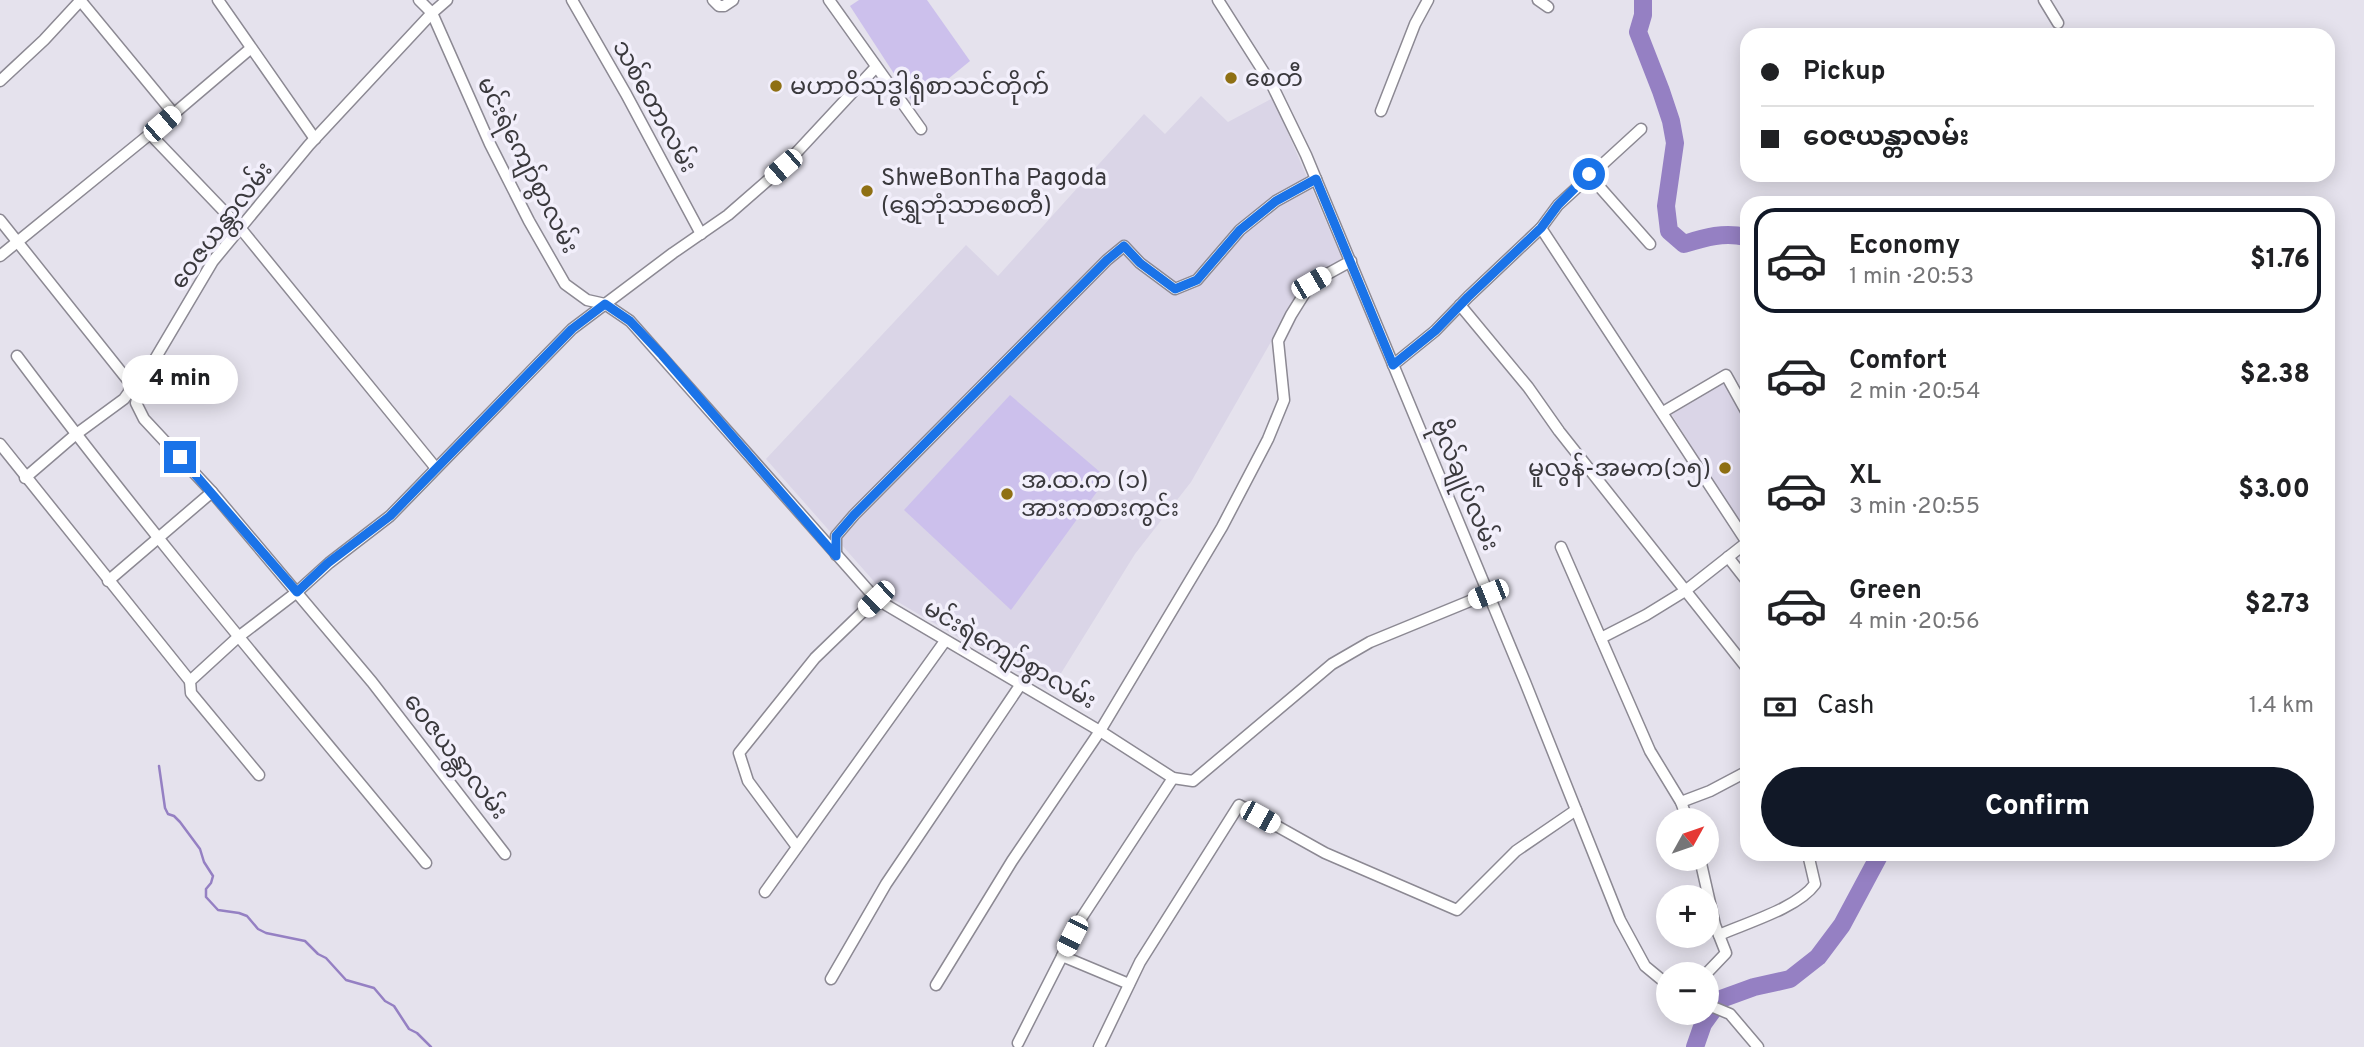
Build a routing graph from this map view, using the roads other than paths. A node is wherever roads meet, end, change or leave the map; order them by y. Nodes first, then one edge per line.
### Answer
1 (80, 0) edge
2 (218, 0) edge
3 (419, 0) edge
4 (447, 0) edge
5 (572, 0) edge
6 (713, 0) edge
7 (733, 0) edge
8 (829, 0) edge
9 (1218, 0) edge
10 (1429, 0) edge
11 (1538, 0) edge
12 (2044, 0) edge
13 (1548, 7) dead end
14 (432, 13) junction
15 (2058, 23) dead end
16 (250, 49) junction
17 (876, 67) junction
18 (0, 81) edge
19 (1381, 111) dead end
20 (174, 114) junction
21 (922, 129) dead end
22 (1641, 129) dead end
23 (150, 134) junction
24 (315, 139) junction
25 (1589, 174) junction
26 (1316, 179) junction
27 (0, 220) edge
28 (1541, 228) junction
29 (241, 229) junction
30 (701, 234) junction
31 (17, 242) junction
32 (1650, 244) dead end
33 (0, 256) edge
34 (1350, 261) junction
35 (605, 304) junction
36 (1460, 305) junction
37 (17, 356) dead end
38 (1393, 365) junction
39 (1740, 400) edge
40 (1663, 412) junction
41 (75, 435) junction
42 (0, 444) edge
43 (435, 467) junction
44 (25, 478) junction
45 (212, 492) junction
46 (1740, 533) edge
47 (160, 539) junction
48 (1561, 547) dead end
49 (1740, 547) edge
50 (836, 556) junction
51 (1728, 557) junction
52 (1740, 572) edge
53 (108, 581) junction
54 (1685, 591) junction
55 (297, 592) junction
56 (1488, 594) junction
57 (876, 599) junction
58 (237, 638) junction
59 (1601, 638) junction
60 (945, 641) junction
61 (1740, 660) edge
62 (190, 681) junction
63 (1021, 684) junction
64 (1100, 731) junction
65 (259, 775) dead end
66 (1740, 775) edge
67 (1173, 778) junction
68 (1681, 802) junction
69 (1683, 808) edge
70 (1576, 810) junction
71 (797, 847) junction
72 (505, 854) dead end
73 (1810, 861) edge
74 (426, 863) dead end
75 (765, 892) dead end
76 (1719, 935) joint
77 (1062, 956) junction
78 (1717, 962) edge
79 (1656, 975) edge
80 (831, 979) dead end
81 (1129, 984) junction
82 (936, 985) dead end
83 (1719, 1009) edge
84 (1018, 1044) dead end
85 (1099, 1047) edge
86 (1758, 1047) edge

1 - 18 street
1 - 20 street
2 - 16 street
3 - 14 street, မင်းရဲကျော်စွာလမ်း
4 - 14 street, ဝေဇယန္တာလမ်း
5 - 30 street, သစ်တောလမ်း
6 - 7 street
8 - 17 street
9 - 26 street, ဗိုလ်ချုပ်လမ်း
10 - 19 street
11 - 13 street
12 - 15 street
14 - 24 street, ဝေဇယန္တာလမ်း
14 - 35 street, မင်းရဲကျော်စွာလမ်း
16 - 20 street
16 - 24 street
17 - 21 street
17 - 30 street
20 - 23 street
22 - 25 street
23 - 29 street
23 - 31 street
24 - 29 street, ဝေဇယန္တာလမ်း
25 - 28 street
25 - 32 street
26 - 34 street, ဗိုလ်ချုပ်လမ်း
26 - 50 street
27 - 31 street
28 - 36 street
28 - 40 street
29 - 43 street
29 - 45 street, ဝေဇယန္တာလမ်း
30 - 35 street
31 - 33 street
31 - 41 street
34 - 38 street, ဗိုလ်ချုပ်လမ်း
34 - 64 street
35 - 43 street
35 - 50 street, မင်းရဲကျော်စွာလမ်း
36 - 38 street
36 - 54 street
37 - 41 street
38 - 56 street, ဗိုလ်ချုပ်လမ်း
39 - 40 street
40 - 46 street
41 - 44 street
41 - 47 street
42 - 44 street
43 - 55 street
44 - 53 street
45 - 47 street
45 - 55 street, ဝေဇယန္တာလမ်း
47 - 53 street
47 - 58 street
48 - 59 street
49 - 51 street
50 - 57 street, မင်းရဲကျော်စွာလမ်း
51 - 52 street
51 - 54 street
53 - 62 street
54 - 59 street
54 - 61 street
55 - 58 street
55 - 72 street, ဝေဇယန္တာလမ်း
56 - 67 street
56 - 70 street, ဗိုလ်ချုပ်လမ်း
57 - 60 street, မင်းရဲကျော်စွာလမ်း
57 - 71 street
58 - 62 street
58 - 74 street
59 - 68 street
60 - 63 street, မင်းရဲကျော်စွာလမ်း
60 - 71 street
62 - 65 street
63 - 64 street, မင်းရဲကျော်စွာလမ်း
63 - 80 street
64 - 67 street, မင်းရဲကျော်စွာလမ်း
64 - 82 street
66 - 68 street
67 - 77 street
68 - 69 street
70 - 79 street, ဗိုလ်ချုပ်လမ်း
70 - 81 street
71 - 75 street
73 - 76 street
76 - 78 street
77 - 81 street
77 - 84 street
81 - 85 street
83 - 86 street

